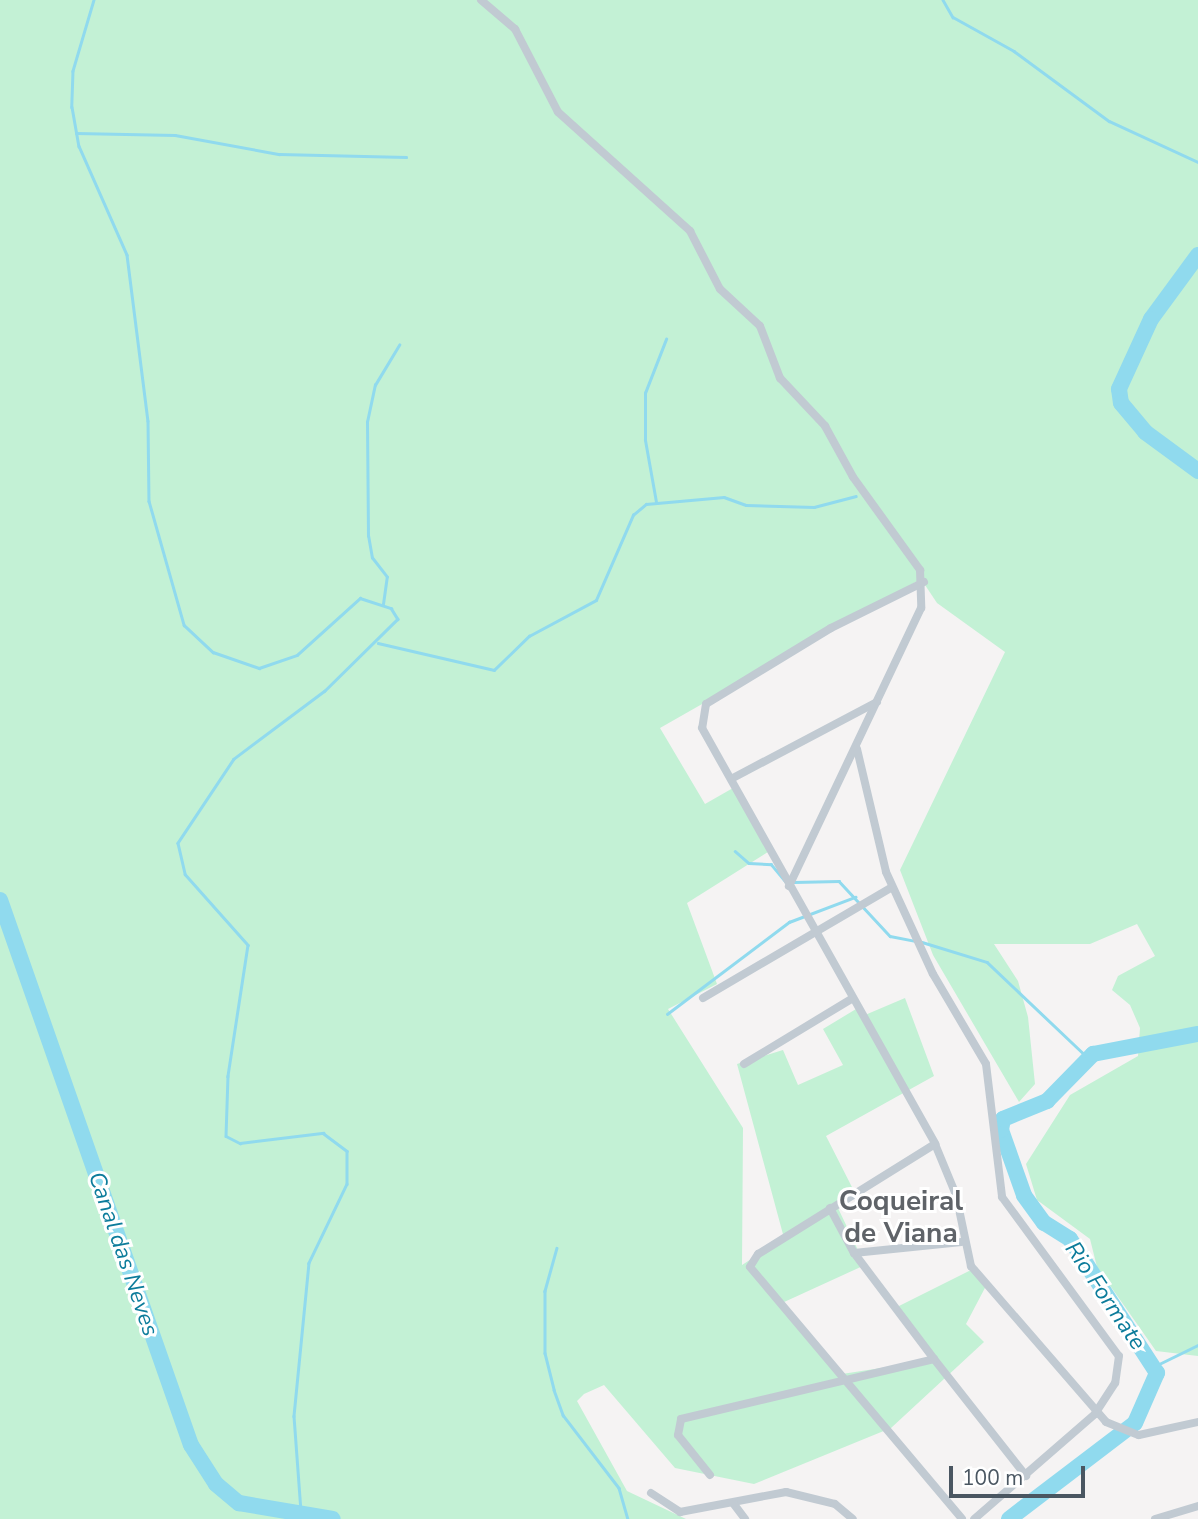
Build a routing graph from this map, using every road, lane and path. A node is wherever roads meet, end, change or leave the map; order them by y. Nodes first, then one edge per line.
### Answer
1 (481, 0) edge
2 (924, 582) junction
3 (877, 702) junction
4 (857, 750) junction
5 (731, 779) junction
6 (789, 886) junction
7 (892, 887) junction
8 (813, 930) junction
9 (703, 998) dead end
10 (853, 998) junction
11 (744, 1064) dead end
12 (935, 1144) junction
13 (830, 1208) junction
14 (961, 1242) junction
15 (854, 1252) junction
16 (934, 1359) junction
17 (850, 1380) junction
18 (1095, 1414) junction
19 (1198, 1422) edge
20 (710, 1475) dead end
21 (1026, 1476) junction
22 (651, 1493) dead end
23 (733, 1503) junction
24 (1198, 1506) edge
25 (745, 1519) edge
26 (853, 1519) edge
27 (962, 1519) edge
28 (974, 1519) edge
29 (1155, 1519) edge

1 - 2 street
2 - 3 street
2 - 5 street
3 - 4 street
3 - 5 street
4 - 6 street
4 - 7 street
5 - 6 street
6 - 8 street
7 - 8 street
7 - 18 street
8 - 9 street
8 - 10 street
10 - 11 street
10 - 12 street
12 - 13 street
12 - 14 street
13 - 15 street
13 - 17 street
14 - 15 street
14 - 18 street
15 - 16 street
16 - 17 street
16 - 21 street
17 - 20 street
17 - 27 street
18 - 19 street
18 - 21 street
21 - 28 street
22 - 23 street
23 - 25 street
23 - 26 street
24 - 29 street

